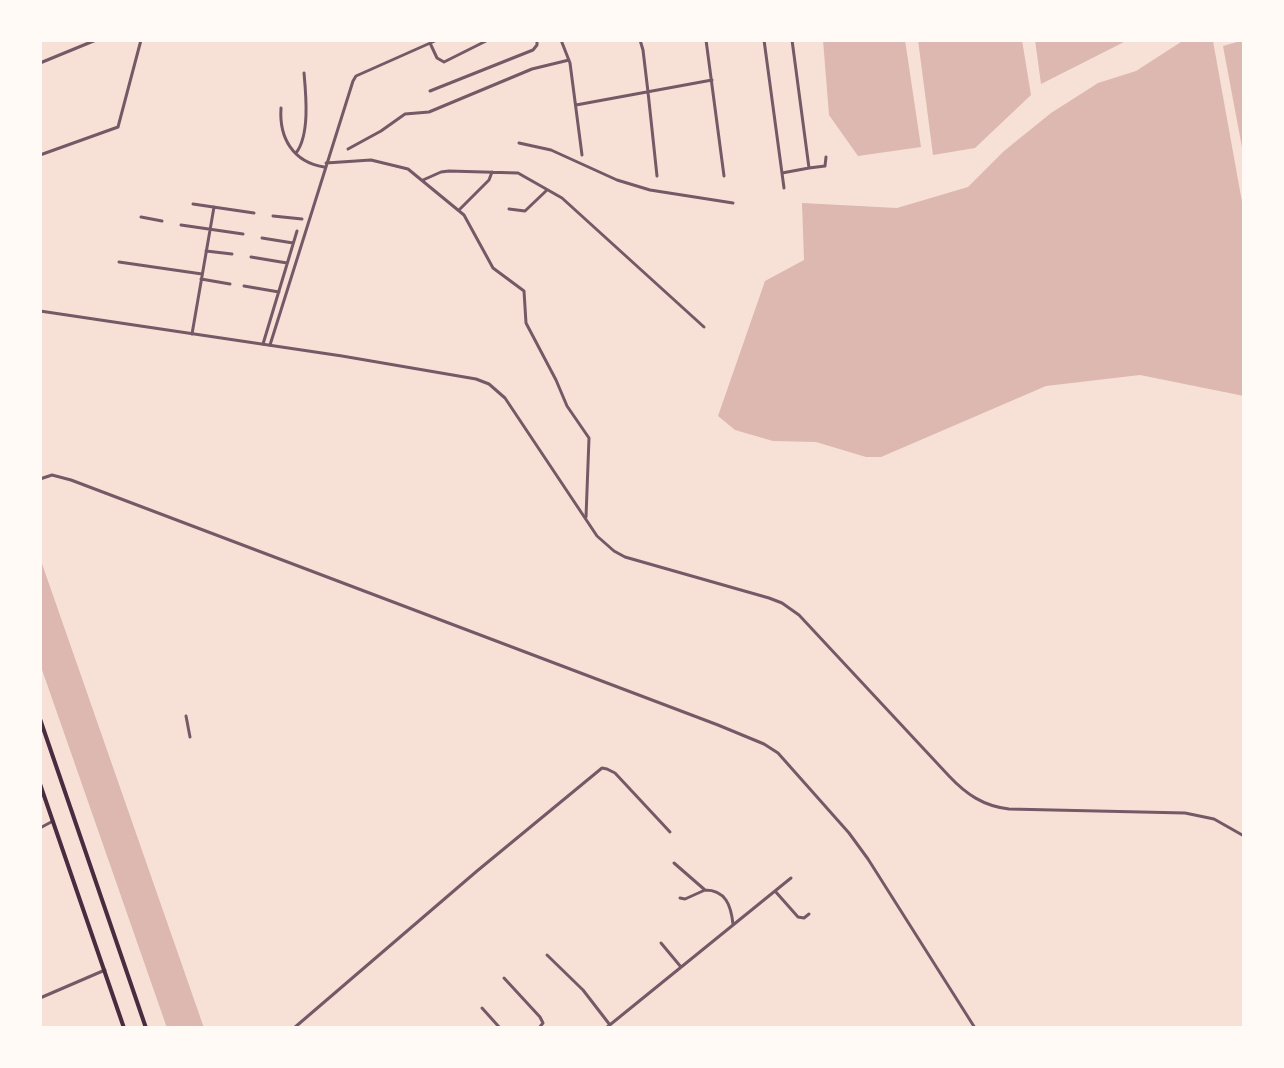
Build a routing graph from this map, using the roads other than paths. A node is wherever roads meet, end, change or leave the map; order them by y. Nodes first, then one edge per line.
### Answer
1 (96, 40) edge
2 (141, 40) edge
3 (437, 40) edge
4 (488, 40) edge
5 (537, 40) edge
6 (561, 40) edge
7 (640, 40) edge
8 (706, 40) edge
9 (764, 40) edge
10 (792, 40) edge
11 (430, 43) junction
12 (569, 60) junction
13 (40, 63) edge
14 (304, 73) dead end
15 (712, 80) junction
16 (430, 91) dead end
17 (648, 92) junction
18 (576, 105) junction
19 (281, 108) dead end
20 (519, 143) dead end
21 (348, 149) dead end
22 (40, 155) edge
23 (298, 155) junction
24 (582, 155) dead end
25 (826, 157) dead end
26 (326, 164) junction
27 (809, 168) junction
28 (492, 172) junction
29 (782, 173) junction
30 (657, 176) dead end
31 (724, 176) dead end
32 (423, 180) junction
33 (784, 188) dead end
34 (547, 190) junction
35 (733, 203) dead end
36 (193, 204) dead end
37 (214, 207) junction
38 (509, 209) dead end
39 (459, 210) junction
40 (254, 213) dead end
41 (273, 216) dead end
42 (141, 217) dead end
43 (302, 219) dead end
44 (162, 221) dead end
45 (181, 225) dead end
46 (210, 228) junction
47 (297, 231) dead end
48 (243, 234) dead end
49 (262, 238) dead end
50 (293, 243) junction
51 (206, 251) junction
52 (232, 254) dead end
53 (251, 257) dead end
54 (119, 262) dead end
55 (287, 263) junction
56 (202, 277) junction
57 (230, 284) dead end
58 (244, 286) dead end
59 (279, 292) junction
60 (40, 311) edge
61 (704, 327) dead end
62 (192, 334) junction
63 (263, 344) junction
64 (270, 345) junction
65 (40, 479) edge
66 (586, 521) junction
67 (186, 716) dead end
68 (40, 719) edge
69 (190, 737) dead end
70 (40, 784) edge
71 (53, 821) junction
72 (40, 828) edge
73 (670, 832) dead end
74 (1244, 836) edge
75 (674, 863) dead end
76 (791, 878) dead end
77 (705, 890) junction
78 (775, 891) junction
79 (680, 898) dead end
80 (809, 914) dead end
81 (734, 925) junction
82 (661, 943) dead end
83 (547, 955) dead end
84 (681, 967) junction
85 (105, 970) junction
86 (504, 978) dead end
87 (40, 998) edge
88 (482, 1008) dead end
89 (608, 1026) edge
90 (124, 1028) edge
91 (146, 1028) edge
92 (294, 1028) edge
93 (500, 1028) edge
94 (539, 1028) edge
95 (975, 1028) edge

1 - 13 street
2 - 22 street
3 - 11 street
4 - 11 street
5 - 16 street
6 - 12 street
7 - 17 street
8 - 15 street
9 - 29 street
10 - 27 street
11 - 26 street
12 - 18 street
12 - 21 street
14 - 23 street
15 - 17 street
15 - 31 street
17 - 18 street
17 - 30 street
18 - 24 street
19 - 23 street
20 - 35 street
23 - 26 street
25 - 27 street
26 - 32 street
26 - 64 street
27 - 29 street
28 - 32 street
28 - 34 street
28 - 39 street
29 - 33 street
32 - 39 street
34 - 38 street
34 - 61 street
36 - 37 street
37 - 40 street
37 - 46 street
39 - 66 street
41 - 43 street
42 - 44 street
45 - 46 street
46 - 48 street
46 - 51 street
47 - 50 street
49 - 50 street
50 - 55 street
51 - 52 street
51 - 56 street
53 - 55 street
54 - 56 street
55 - 59 street
56 - 57 street
56 - 62 street
58 - 59 street
59 - 63 street
60 - 62 street
62 - 63 street
63 - 64 street
64 - 66 street
65 - 95 street
66 - 74 street
67 - 69 street
68 - 91 highway
70 - 71 highway
71 - 72 street
71 - 85 highway
73 - 92 street
75 - 77 street
76 - 78 street
77 - 79 street
77 - 81 street
78 - 80 street
78 - 81 street
81 - 84 street
82 - 84 street
83 - 89 street
84 - 89 street
85 - 87 street
85 - 90 highway
86 - 94 street
88 - 93 street

